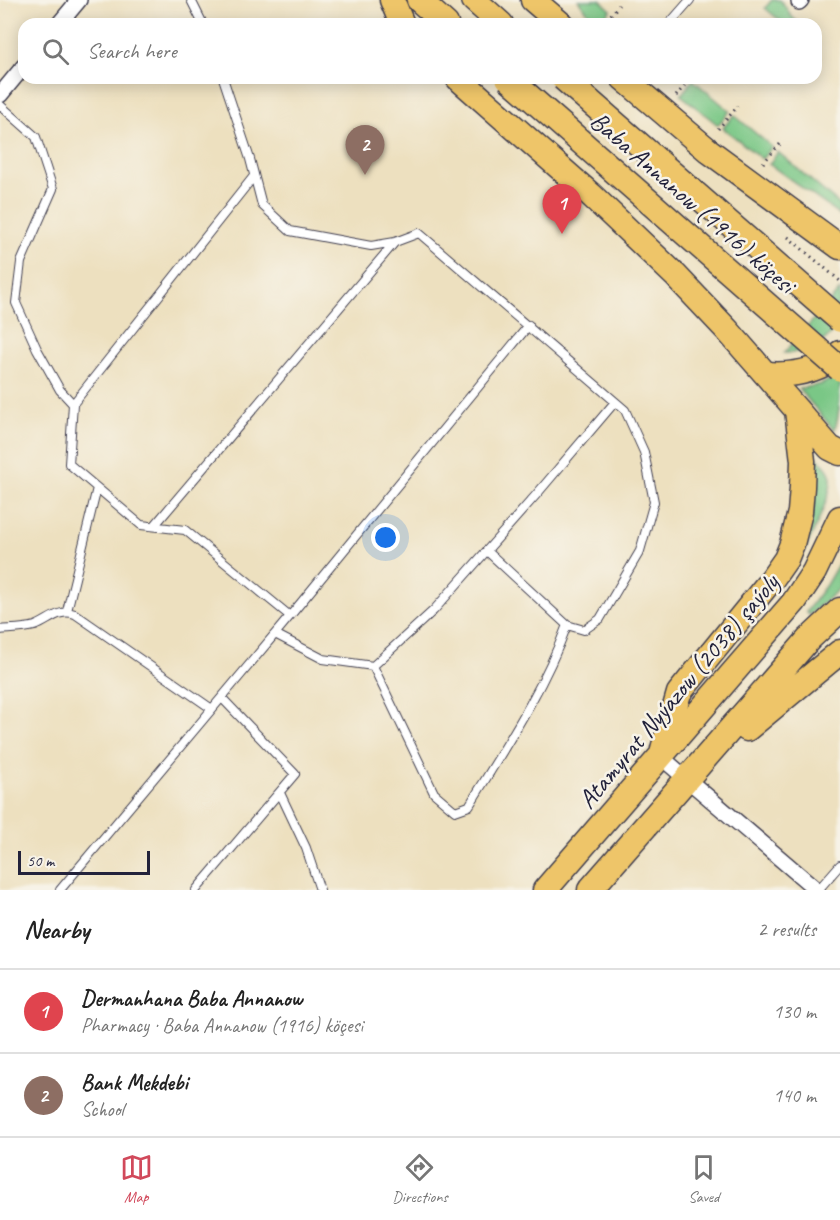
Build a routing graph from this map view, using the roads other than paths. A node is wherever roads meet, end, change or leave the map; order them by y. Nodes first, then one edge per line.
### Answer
1 (79, 0) edge
2 (191, 0) edge
3 (392, 0) edge
4 (419, 0) edge
5 (474, 0) edge
6 (533, 0) edge
7 (690, 0) edge
8 (63, 18) edge
9 (200, 18) edge
10 (400, 18) edge
11 (439, 18) edge
12 (494, 18) edge
13 (554, 18) edge
14 (674, 18) edge
15 (18, 73) edge
16 (225, 84) edge
17 (465, 84) edge
18 (515, 84) edge
19 (570, 84) edge
20 (630, 84) edge
21 (2, 90) edge
22 (0, 105) edge
23 (255, 176) junction
24 (394, 242) junction
25 (840, 247) edge
26 (840, 320) edge
27 (528, 326) junction
28 (840, 353) edge
29 (840, 369) edge
30 (766, 374) junction
31 (615, 402) junction
32 (72, 404) junction
33 (797, 410) junction
34 (840, 453) edge
35 (97, 488) junction
36 (840, 518) edge
37 (155, 525) junction
38 (487, 550) junction
39 (840, 610) edge
40 (67, 611) junction
41 (290, 616) junction
42 (567, 625) junction
43 (0, 630) edge
44 (275, 634) junction
45 (840, 652) edge
46 (373, 666) junction
47 (222, 698) junction
48 (212, 710) junction
49 (661, 757) junction
50 (687, 779) junction
51 (280, 793) junction
52 (840, 865) edge
53 (60, 890) edge
54 (196, 890) edge
55 (320, 890) edge
56 (545, 890) edge
57 (590, 890) edge
58 (818, 890) edge

1 - 8 street
2 - 9 lane
3 - 10 main road
4 - 11 main road
5 - 12 main road
6 - 13 main road
7 - 14 lane
15 - 21 street
16 - 23 lane
17 - 30 main road
18 - 29 main road, Baba Annanow (1916) köçesi, bridge
19 - 26 main road, Baba Annanow (1916) köçesi, bridge
20 - 25 main road
22 - 32 lane
23 - 24 lane
23 - 32 lane
24 - 27 lane
24 - 37 lane
27 - 31 lane
27 - 41 lane
28 - 30 main road
30 - 33 main road
31 - 38 lane
31 - 42 lane
32 - 35 lane
33 - 34 main road
33 - 49 main road
35 - 37 lane
35 - 40 lane
36 - 49 main road, Atamyrat Nyýazow (2038) şaýoly
37 - 41 lane
38 - 42 lane
38 - 46 lane
39 - 50 main road
40 - 43 lane
40 - 48 lane
41 - 44 lane
42 - 46 lane
44 - 46 lane
44 - 47 lane
45 - 50 main road
47 - 48 lane
47 - 51 lane
48 - 53 lane
49 - 50 street
49 - 56 main road, Atamyrat Nyýazow (2038) şaýoly
50 - 57 main road
50 - 58 street
51 - 54 lane
51 - 55 lane
52 - 58 lane

